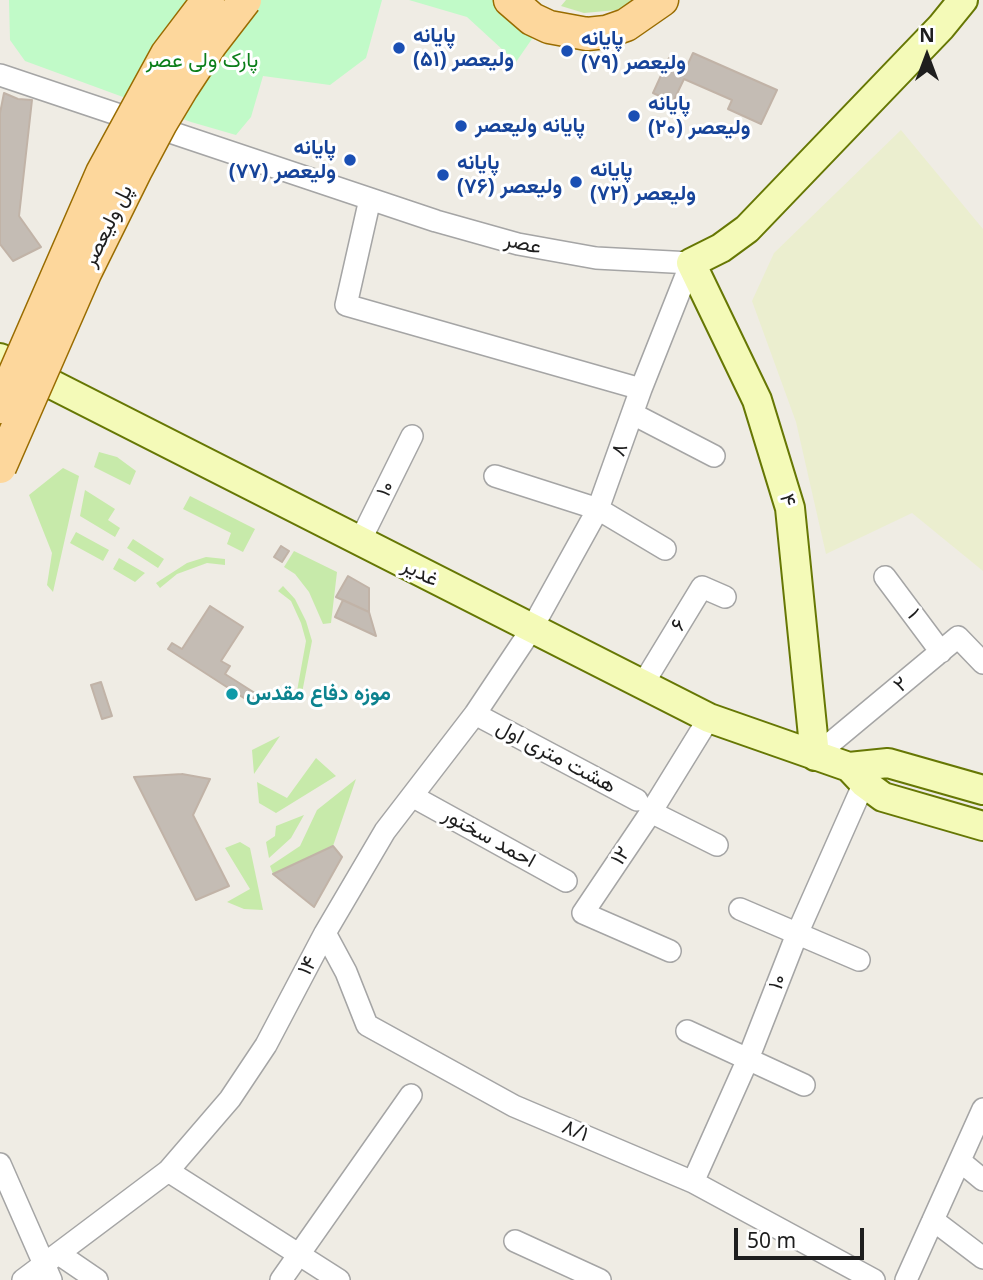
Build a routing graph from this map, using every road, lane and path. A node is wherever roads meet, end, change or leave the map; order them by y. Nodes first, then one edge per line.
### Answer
1 (208, 0) edge
2 (245, 0) edge
3 (510, 0) edge
4 (662, 0) edge
5 (963, 0) edge
6 (0, 75) edge
7 (370, 199) junction
8 (691, 263) junction
9 (0, 334) edge
10 (0, 358) edge
11 (29, 374) junction
12 (0, 383) edge
13 (641, 389) junction
14 (0, 407) edge
15 (633, 414) junction
16 (412, 436) dead end
17 (714, 456) dead end
18 (0, 467) edge
19 (495, 476) dead end
20 (598, 509) junction
21 (359, 543) junction
22 (665, 549) dead end
23 (885, 577) dead end
24 (725, 597) dead end
25 (531, 630) junction
26 (941, 652) junction
27 (983, 663) edge
28 (643, 684) junction
29 (475, 714) junction
30 (709, 718) junction
31 (815, 756) junction
32 (857, 775) junction
33 (983, 790) edge
34 (412, 796) junction
35 (644, 806) junction
36 (983, 826) edge
37 (716, 845) dead end
38 (566, 881) dead end
39 (740, 909) dead end
40 (325, 933) junction
41 (797, 934) junction
42 (670, 951) dead end
43 (859, 960) dead end
44 (687, 1031) dead end
45 (748, 1059) junction
46 (804, 1085) dead end
47 (411, 1095) dead end
48 (983, 1109) edge
49 (960, 1161) junction
50 (0, 1164) edge
51 (168, 1171) junction
52 (983, 1180) edge
53 (693, 1182) junction
54 (933, 1220) junction
55 (515, 1241) dead end
56 (299, 1254) junction
57 (983, 1258) edge
58 (52, 1266) edge
59 (23, 1280) edge
60 (97, 1280) edge
61 (281, 1280) edge
62 (339, 1280) edge
63 (600, 1280) edge
64 (874, 1280) edge
65 (906, 1280) edge

1 - 14 main road, پل ولیعصر, bridge
2 - 18 main road, پل ولیعصر, bridge
3 - 4 main road
5 - 8 street, عصر
6 - 7 street, عصر
7 - 8 street, عصر
7 - 13 street
8 - 13 street, ۸
8 - 31 street, ۴
9 - 11 street
10 - 11 street, غدیر
11 - 12 street
11 - 21 street, غدیر
13 - 15 street, ۸
15 - 17 street
15 - 20 street, ۸
16 - 21 street, ۱۰
19 - 20 street
20 - 22 street
20 - 25 street, ۸
21 - 25 street, غدیر
23 - 26 street, ۱
24 - 28 street, ۶
25 - 28 street, غدیر
25 - 29 street, ۱۴
26 - 27 street, ۲
26 - 31 street, ۲
28 - 30 street, غدیر
29 - 34 street, ۱۴
29 - 35 street, هشت متری اول
30 - 31 street, غدیر
30 - 35 street, ۱۲
31 - 32 street, غدیر
32 - 33 street
32 - 36 street, غدیر
32 - 41 street, ۱۰
34 - 38 street, احمد سخنور
34 - 40 street, ۱۴
35 - 37 street, هشت متری اول
35 - 42 street, ۱۲
39 - 41 street
40 - 51 street, ۱۴
40 - 53 street, ۸/۱
41 - 43 street
41 - 45 street, ۱۰
44 - 45 street
45 - 46 street
45 - 53 street, ۱۰
47 - 56 street
48 - 49 street
49 - 52 street
49 - 54 street
50 - 58 street
51 - 56 street
51 - 58 street, ۱۴
53 - 64 street, ۸/۱
54 - 57 street
54 - 65 street
55 - 63 street
56 - 61 street
56 - 62 street
58 - 59 street, ۱۴
58 - 60 street

